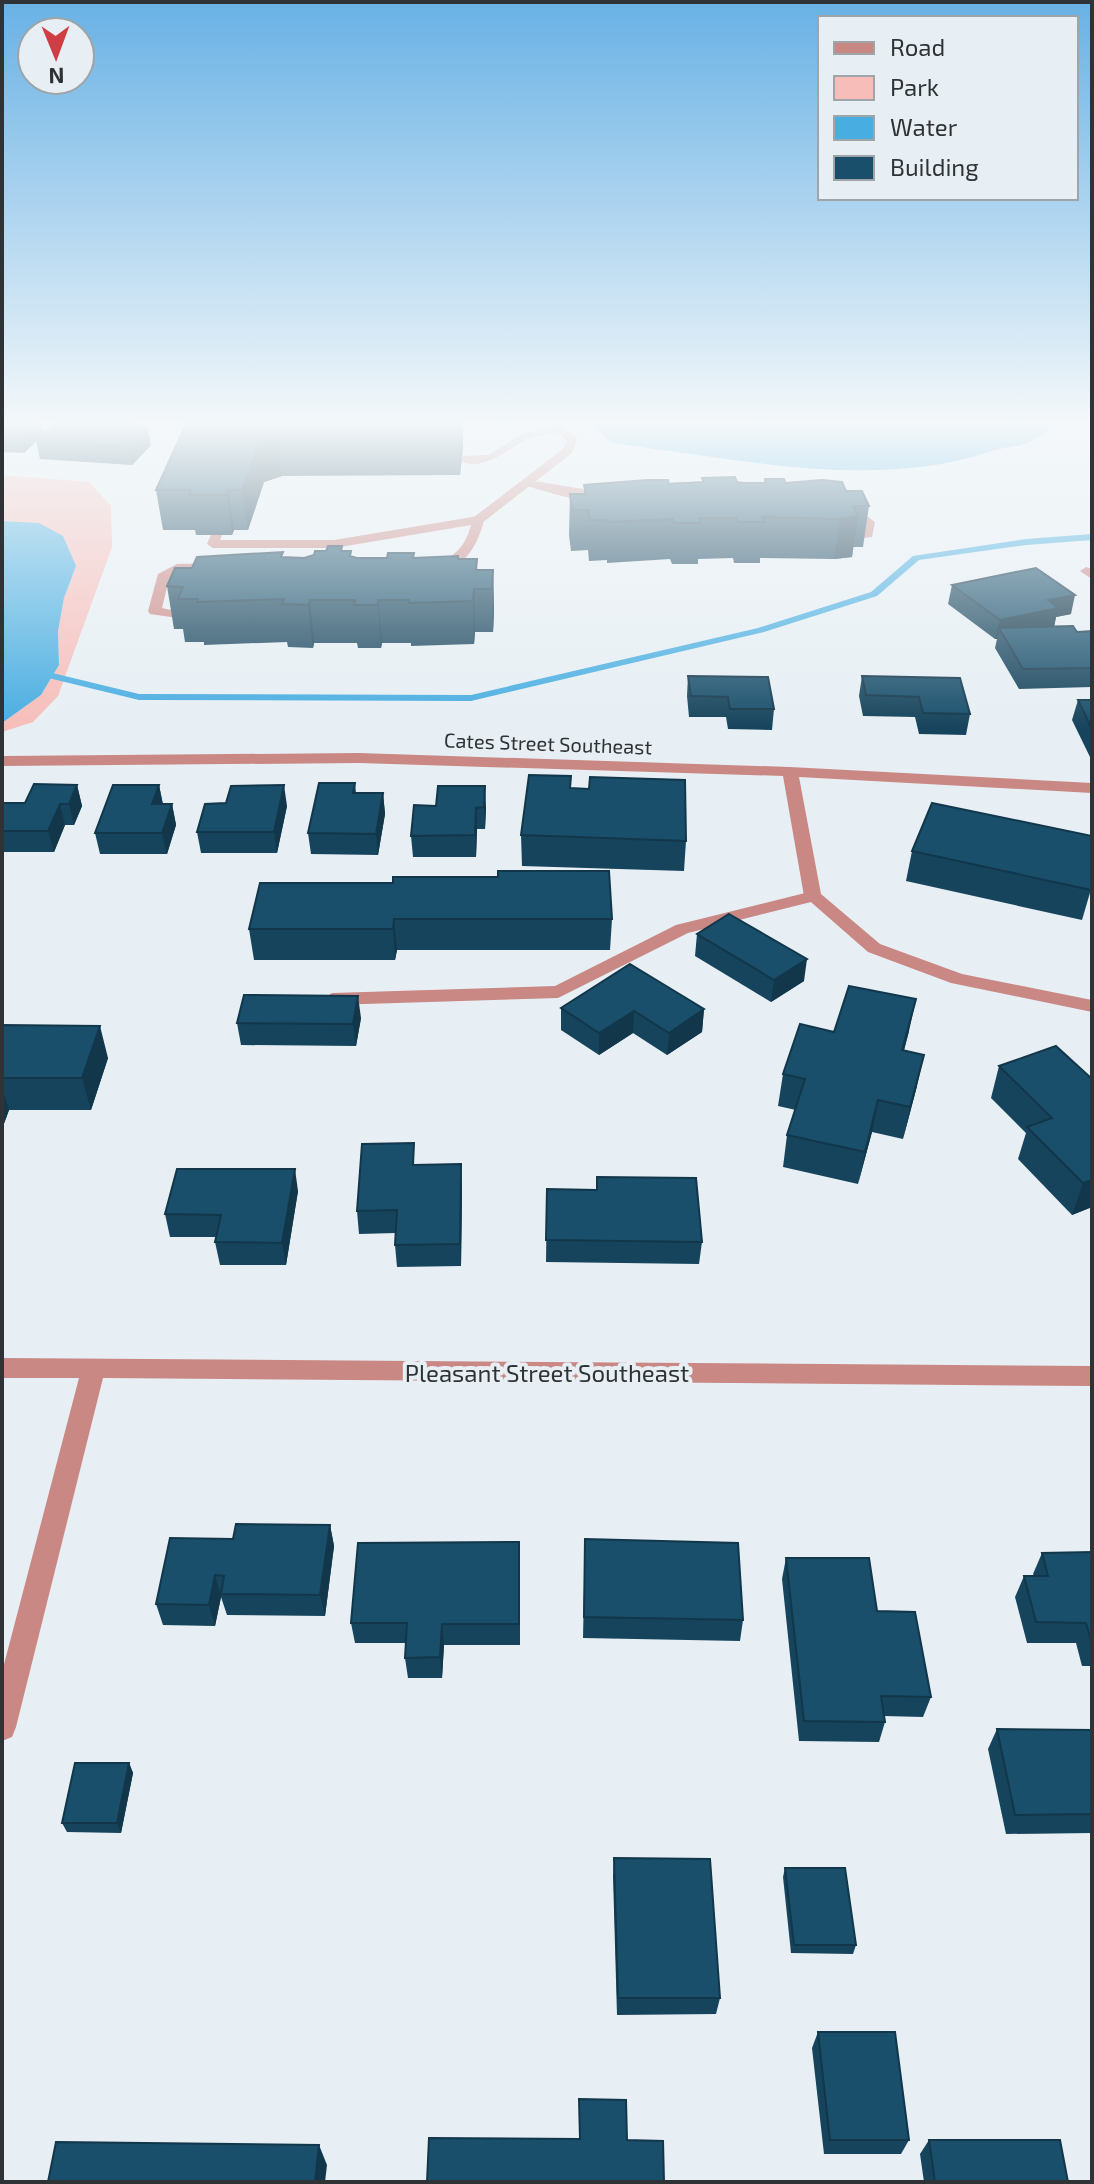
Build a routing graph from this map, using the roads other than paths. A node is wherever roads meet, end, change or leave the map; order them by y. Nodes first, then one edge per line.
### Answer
1 (442, 526) edge
2 (477, 526) edge
3 (871, 526) edge
4 (216, 535) edge
5 (859, 536) edge
6 (236, 567) edge
7 (419, 568) edge
8 (180, 616) edge
9 (2, 761) edge
10 (790, 772) junction
11 (1092, 788) edge
12 (813, 896) junction
13 (308, 1000) edge
14 (1092, 1006) edge
15 (2, 1368) edge
16 (93, 1371) junction
17 (1092, 1376) edge
18 (2, 1727) edge

1 - 4 street
2 - 7 street
3 - 5 street
6 - 8 street
9 - 10 street, Cates Street Southeast
10 - 11 street, Cates Street Southeast
10 - 12 street
12 - 13 street
12 - 14 street
15 - 16 street, Pleasant Street Southeast
16 - 17 street, Pleasant Street Southeast
16 - 18 street

